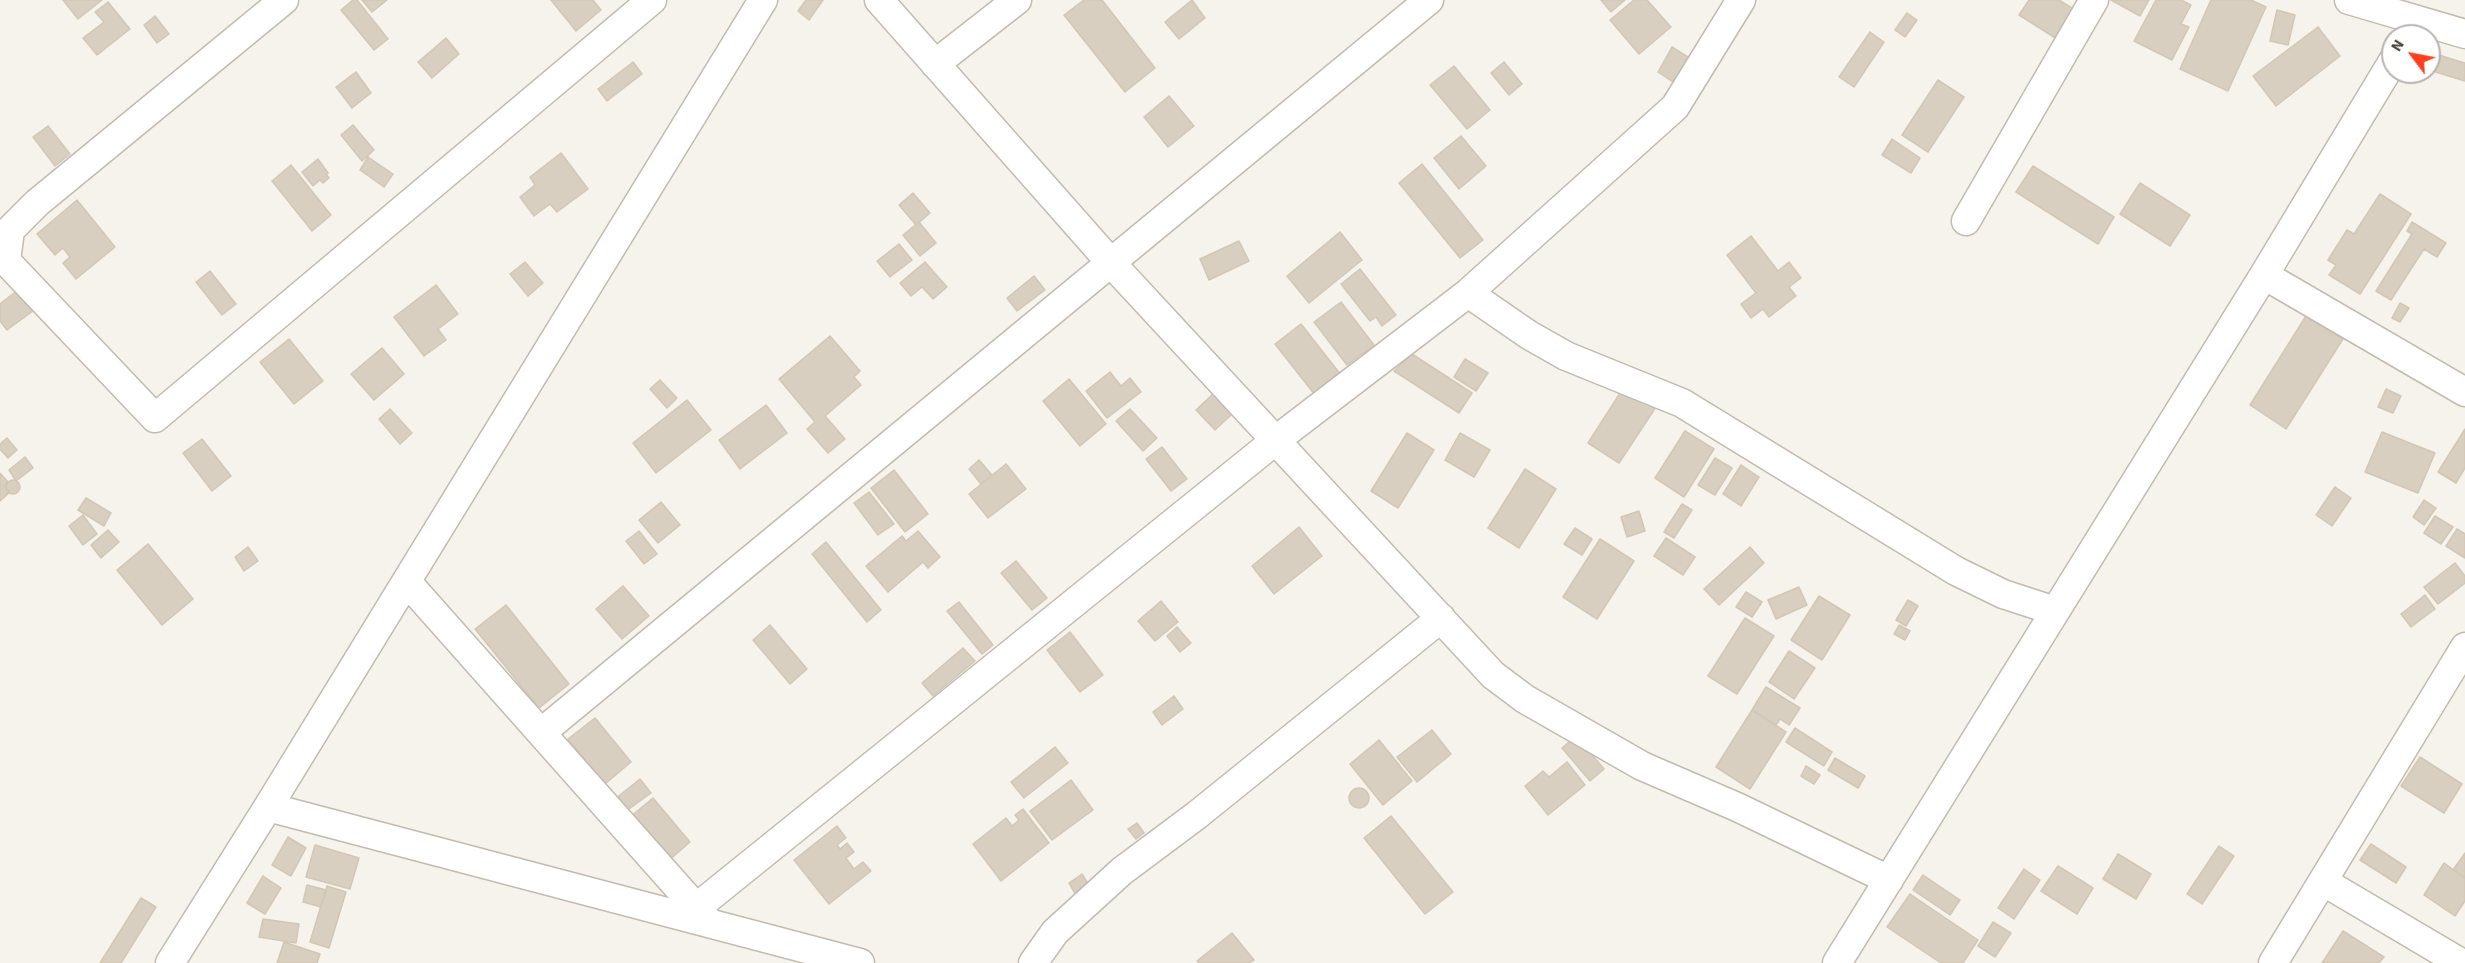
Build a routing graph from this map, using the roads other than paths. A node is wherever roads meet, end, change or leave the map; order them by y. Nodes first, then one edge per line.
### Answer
1 (284, 0) edge
2 (652, 0) edge
3 (763, 0) edge
4 (879, 0) edge
5 (1017, 0) edge
6 (1430, 0) edge
7 (1741, 0) edge
8 (2094, 0) edge
9 (2349, 0) edge
10 (2418, 18) edge
11 (2465, 34) edge
12 (935, 64) junction
13 (2381, 81) edge
14 (1966, 221) dead end
15 (1112, 264) junction
16 (2264, 275) junction
17 (1468, 293) junction
18 (2465, 392) edge
19 (1275, 440) junction
20 (406, 582) junction
21 (2055, 611) junction
22 (1441, 618) junction
23 (2465, 647) edge
24 (542, 732) junction
25 (268, 807) junction
26 (1889, 880) junction
27 (2324, 882) junction
28 (703, 916) junction
29 (170, 963) edge
30 (860, 963) edge
31 (1033, 963) edge
32 (1837, 963) edge
33 (2273, 963) edge
34 (2461, 963) edge

1 - 2 street
3 - 20 street
4 - 12 street
5 - 12 street
6 - 15 street
7 - 17 street
8 - 14 street
9 - 10 street
10 - 11 street
12 - 15 street
13 - 16 street
15 - 19 street
15 - 24 street
16 - 18 street
16 - 21 street
17 - 19 street
17 - 21 street
19 - 22 street
19 - 28 street
20 - 24 street
20 - 25 street
21 - 26 street
22 - 26 street
22 - 31 street
23 - 27 street
24 - 28 street
25 - 28 street
25 - 29 street
26 - 32 street
27 - 33 street
27 - 34 street
28 - 30 street

